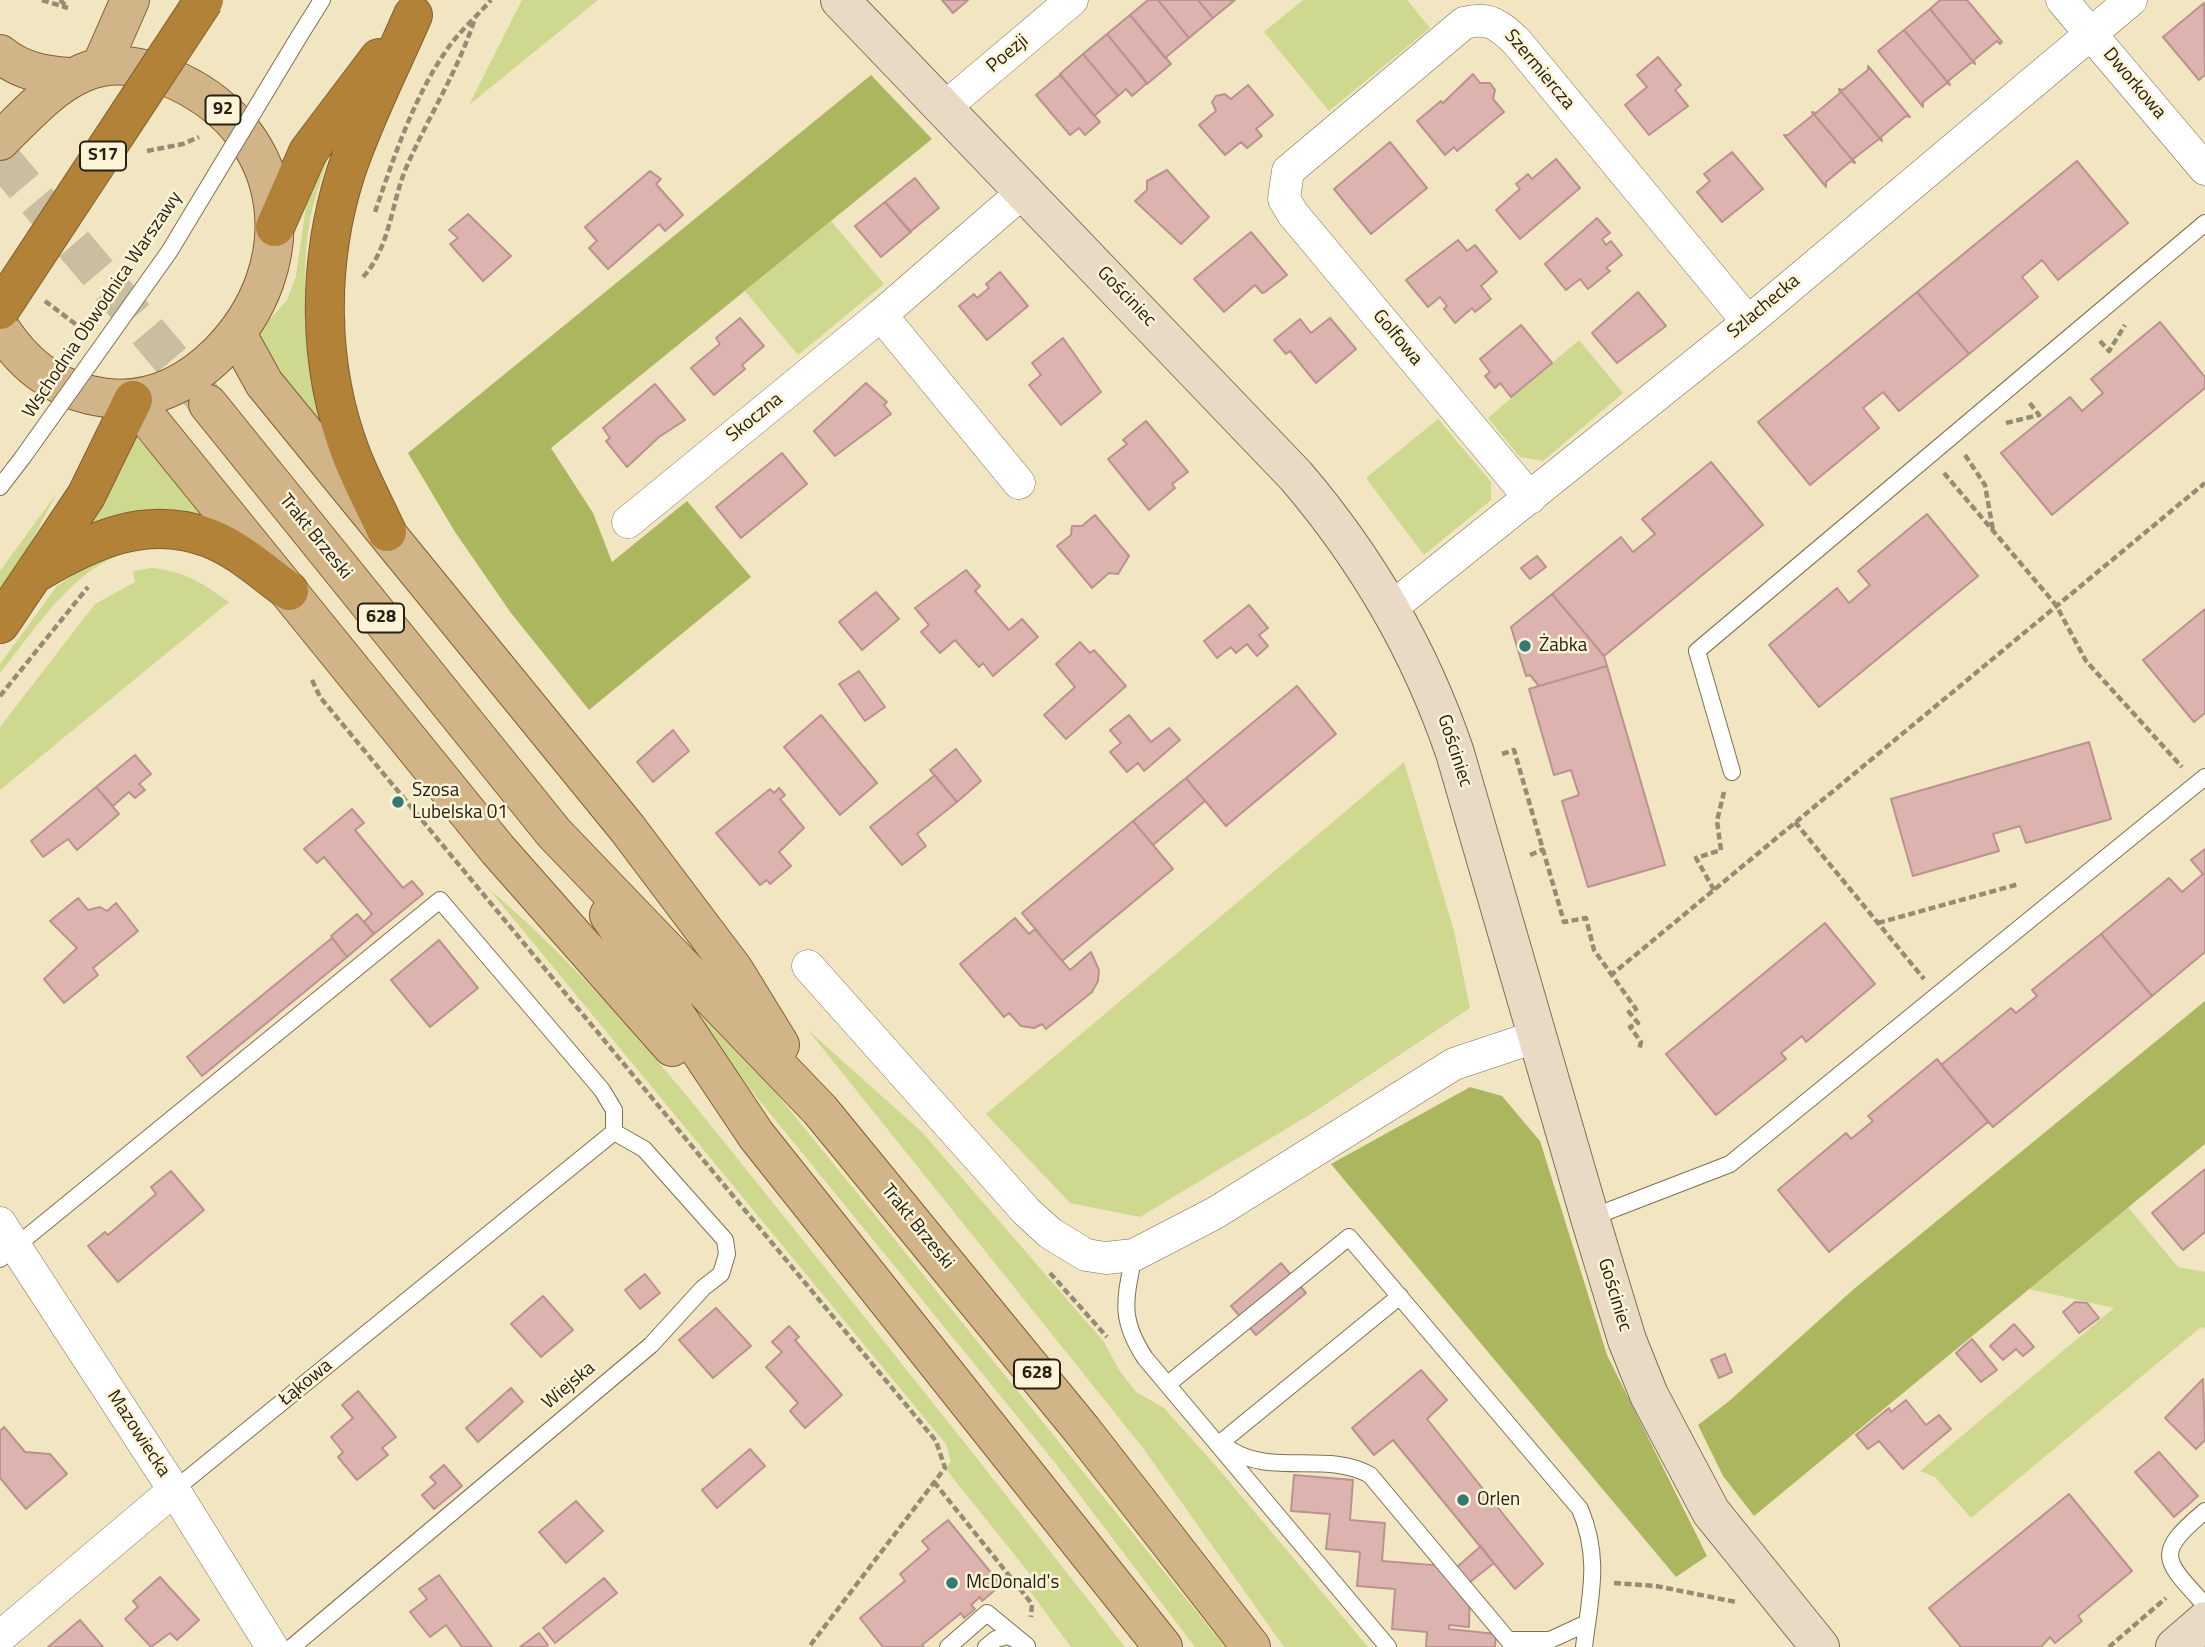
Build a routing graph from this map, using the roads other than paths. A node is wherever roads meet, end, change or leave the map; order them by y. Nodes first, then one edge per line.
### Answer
1 (130, 0) edge
2 (204, 0) edge
3 (322, 0) edge
4 (840, 0) edge
5 (1072, 0) edge
6 (2062, 0) edge
7 (2131, 0) edge
8 (417, 7) edge
9 (2091, 34) junction
10 (0, 54) edge
11 (85, 71) junction
12 (944, 108) junction
13 (0, 141) edge
14 (2205, 169) edge
15 (1288, 171) joint
16 (1024, 191) junction
17 (2205, 223) edge
18 (275, 227) junction
19 (0, 310) edge
20 (881, 315) junction
21 (1748, 322) junction
22 (0, 328) edge
23 (237, 334) junction
24 (134, 400) junction
25 (208, 404) tunnel mouth
26 (1019, 483) dead end
27 (0, 487) edge
28 (1530, 498) junction
29 (628, 522) dead end
30 (387, 531) junction
31 (36, 573) junction
32 (289, 591) junction
33 (1391, 608) junction
34 (0, 624) edge
35 (1732, 772) road end
36 (2201, 780) edge
37 (554, 833) junction
38 (808, 966) dead end
39 (1538, 1036) junction
40 (820, 1110) junction
41 (614, 1132) junction
42 (756, 1135) junction
43 (1590, 1218) junction
44 (5, 1243) edge
45 (1134, 1255) junction
46 (1400, 1296) junction
47 (1168, 1384) junction
48 (1219, 1444) junction
49 (174, 1490) junction
50 (2205, 1511) edge
51 (2205, 1605) edge
52 (2205, 1621) edge
53 (1587, 1623) junction
54 (0, 1637) edge
55 (1511, 1643) edge
56 (1028, 1646) edge
57 (272, 1647) edge
58 (292, 1647) edge
59 (948, 1647) edge
60 (986, 1647) edge
61 (1163, 1647) edge
62 (1251, 1647) edge
63 (1388, 1647) edge
64 (1584, 1647) edge
65 (1820, 1647) edge
66 (2175, 1647) edge

1 - 11 main road
2 - 19 highway, S17, bridge
3 - 27 lane, Wschodnia Obwodnica Warszawy, bridge
4 - 12 street, Gościniec
5 - 12 street, Poezji
6 - 9 street, Dworkowa
7 - 9 street, Szlachecka
8 - 18 highway
8 - 30 highway
9 - 14 street, Dworkowa
9 - 21 street, Szlachecka
10 - 11 main road
11 - 13 main road
11 - 18 main road, 92
12 - 16 street, Gościniec
15 - 21 street, Szermiercza
15 - 28 street, Golfowa
16 - 20 street, Skoczna
16 - 33 street, Gościniec
17 - 35 lane
18 - 23 main road, 92
20 - 26 street
20 - 29 street, Skoczna
21 - 28 street, Szlachecka
22 - 24 main road, 92
23 - 24 main road, 92
23 - 30 main road
24 - 31 highway
24 - 32 main road
25 - 37 main road, Trakt Brzeski / 628
28 - 33 street, Szlachecka
30 - 40 main road
31 - 32 highway
31 - 34 highway
32 - 42 main road
33 - 39 street, Gościniec
36 - 43 lane
37 - 40 main road, Trakt Brzeski / 628
37 - 42 main road, Trakt Brzeski / 628
38 - 45 street
39 - 43 street, Gościniec
39 - 45 street
40 - 62 main road, Trakt Brzeski / 628
41 - 44 lane
41 - 49 lane, Łąkowa
41 - 58 lane, Wiejska
42 - 61 main road, Trakt Brzeski / 628
43 - 65 street, Gościniec
44 - 49 street, Mazowiecka
45 - 47 lane
46 - 47 lane
46 - 48 lane
46 - 53 lane
47 - 48 lane
48 - 55 lane
48 - 63 lane
49 - 54 street, Łąkowa
49 - 57 street, Mazowiecka
50 - 51 lane
52 - 66 street
53 - 55 lane
53 - 64 lane
56 - 59 lane
56 - 60 lane

